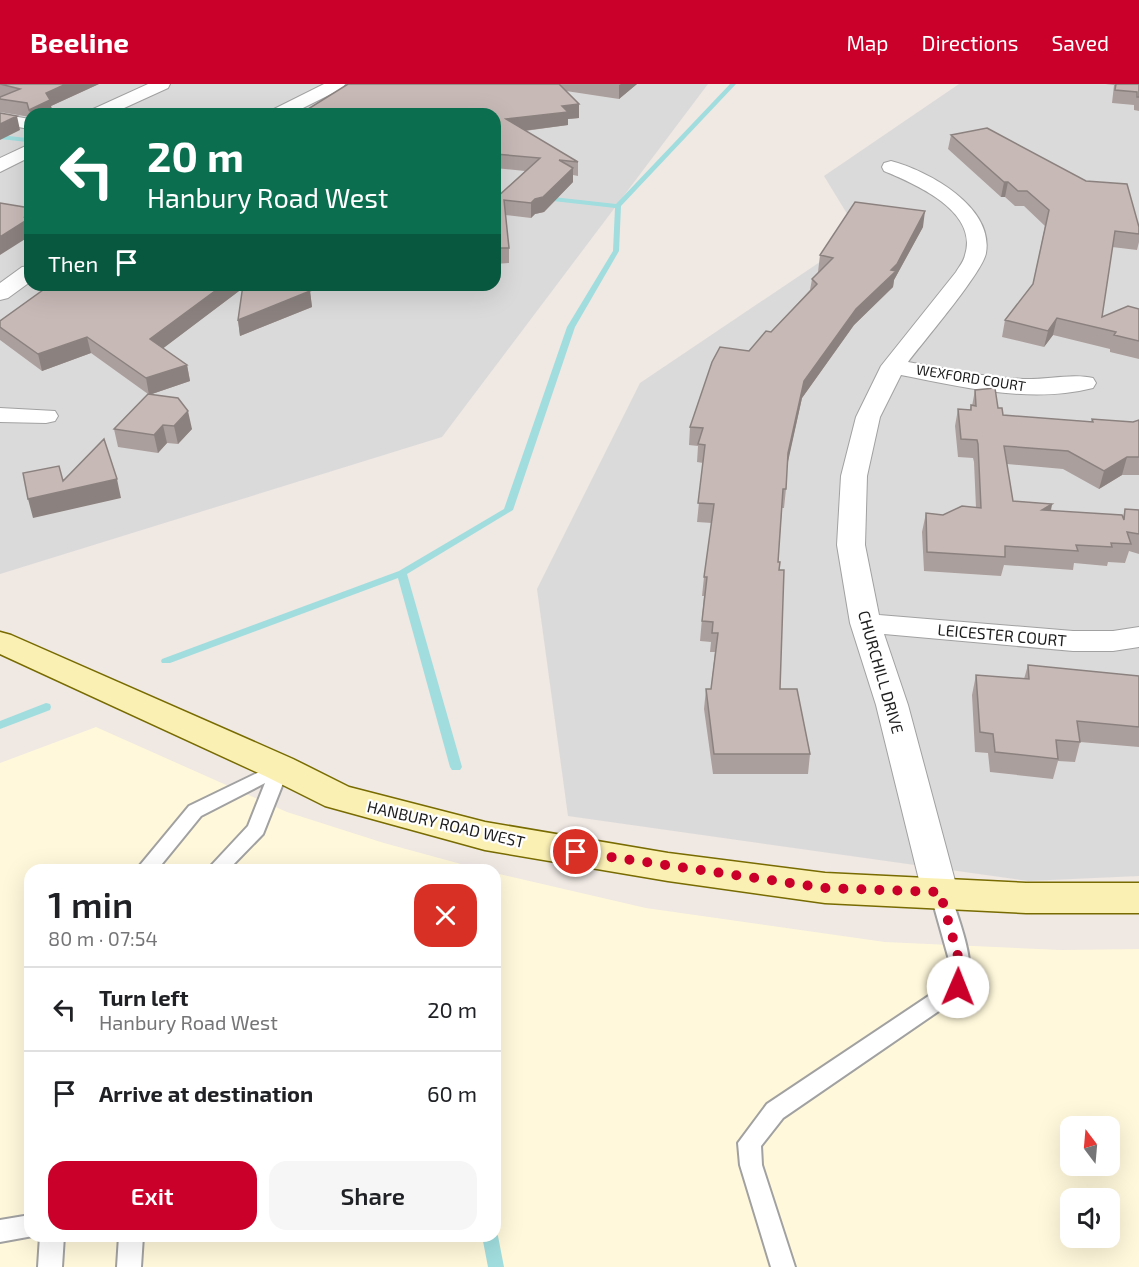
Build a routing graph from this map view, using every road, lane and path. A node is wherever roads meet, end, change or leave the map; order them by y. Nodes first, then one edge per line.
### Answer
1 (162, 84) edge
2 (337, 84) edge
3 (110, 108) edge
4 (290, 108) edge
5 (0, 119) edge
6 (24, 123) edge
7 (24, 152) edge
8 (0, 166) edge
9 (891, 167) dead end
10 (24, 277) edge
11 (0, 293) edge
12 (893, 366) junction
13 (1084, 383) dead end
14 (0, 415) edge
15 (46, 416) dead end
16 (865, 623) junction
17 (1139, 637) edge
18 (0, 642) edge
19 (280, 768) junction
20 (151, 864) edge
21 (223, 864) edge
22 (940, 892) junction
23 (1139, 898) edge
24 (24, 1227) edge
25 (0, 1231) edge
26 (52, 1242) edge
27 (131, 1242) edge
28 (50, 1267) edge
29 (129, 1267) edge
30 (783, 1267) edge

1 - 3 street
2 - 4 street
5 - 6 street
7 - 8 street
9 - 12 street, CHURCHILL DRIVE
10 - 11 street
12 - 13 street, WEXFORD COURT
12 - 16 street, CHURCHILL DRIVE
14 - 15 street
16 - 17 street, LEICESTER COURT
16 - 22 street, CHURCHILL DRIVE
18 - 19 main road, HANBURY ROAD WEST
19 - 20 lane
19 - 21 lane
19 - 22 main road, HANBURY ROAD WEST
22 - 23 main road, HANBURY ROAD WEST
22 - 30 lane
24 - 25 lane
26 - 28 lane
27 - 29 lane

